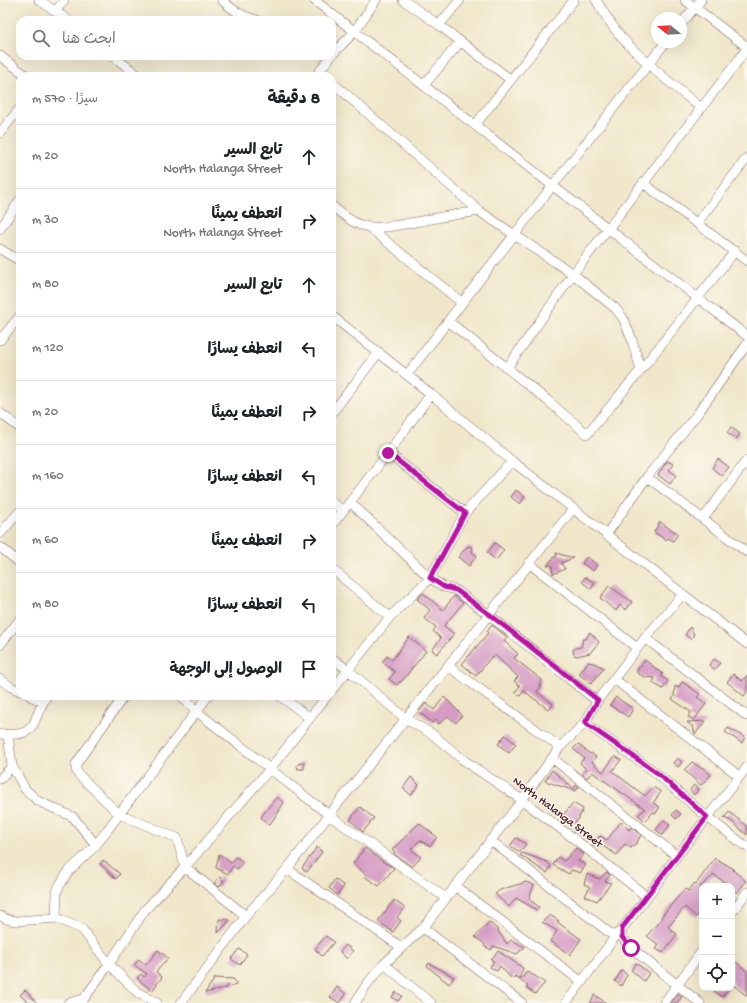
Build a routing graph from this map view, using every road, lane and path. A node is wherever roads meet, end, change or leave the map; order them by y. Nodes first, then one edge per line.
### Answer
1 (39, 0) edge
2 (64, 0) edge
3 (222, 0) edge
4 (314, 0) edge
5 (376, 0) edge
6 (404, 0) edge
7 (460, 0) edge
8 (574, 0) edge
9 (596, 0) edge
10 (685, 0) edge
11 (701, 0) edge
12 (695, 8) junction
13 (56, 11) junction
14 (63, 16) edge
15 (242, 16) edge
16 (334, 16) edge
17 (687, 17) edge
18 (336, 18) edge
19 (440, 25) junction
20 (354, 32) junction
21 (460, 42) junction
22 (661, 48) edge
23 (747, 48) edge
24 (336, 49) edge
25 (0, 56) edge
26 (118, 60) edge
27 (328, 60) edge
28 (648, 64) junction
29 (22, 72) edge
30 (134, 72) edge
31 (321, 72) edge
32 (511, 80) junction
33 (336, 86) edge
34 (424, 86) junction
35 (701, 108) junction
36 (16, 113) edge
37 (475, 125) junction
38 (0, 133) edge
39 (747, 158) edge
40 (643, 183) junction
41 (553, 186) junction
42 (16, 206) edge
43 (336, 209) edge
44 (479, 211) junction
45 (697, 223) junction
46 (369, 227) junction
47 (0, 229) edge
48 (608, 229) junction
49 (514, 234) junction
50 (0, 249) edge
51 (735, 252) junction
52 (16, 259) edge
53 (747, 261) edge
54 (573, 274) junction
55 (697, 298) junction
56 (462, 303) junction
57 (336, 319) edge
58 (16, 321) edge
59 (448, 321) junction
60 (747, 336) edge
61 (0, 340) edge
62 (747, 344) edge
63 (379, 352) junction
64 (507, 368) junction
65 (642, 370) junction
66 (407, 375) junction
67 (431, 394) junction
68 (336, 408) edge
69 (0, 413) edge
70 (16, 422) edge
71 (388, 453) junction
72 (747, 460) edge
73 (512, 461) junction
74 (647, 477) junction
75 (350, 502) junction
76 (336, 505) edge
77 (573, 509) junction
78 (343, 511) junction
79 (465, 513) junction
80 (16, 516) edge
81 (703, 519) junction
82 (336, 520) edge
83 (0, 534) edge
84 (606, 535) junction
85 (0, 547) edge
86 (747, 552) edge
87 (16, 560) edge
88 (529, 563) junction
89 (336, 572) edge
90 (430, 578) junction
91 (683, 594) junction
92 (489, 614) junction
93 (390, 617) junction
94 (16, 624) edge
95 (645, 638) junction
96 (747, 644) edge
97 (0, 645) edge
98 (637, 648) junction
99 (336, 661) edge
100 (448, 666) junction
101 (348, 670) junction
102 (0, 679) edge
103 (614, 679) junction
104 (336, 685) edge
105 (16, 689) edge
106 (45, 700) edge
107 (121, 700) edge
108 (185, 700) edge
109 (205, 700) edge
110 (285, 700) edge
111 (324, 700) edge
112 (598, 700) junction
113 (196, 711) junction
114 (747, 716) edge
115 (310, 718) junction
116 (406, 719) junction
117 (585, 723) junction
118 (4, 734) edge
119 (560, 747) junction
120 (552, 758) junction
121 (12, 766) junction
122 (747, 767) edge
123 (270, 769) junction
124 (739, 776) junction
125 (0, 779) edge
126 (522, 800) junction
127 (119, 814) junction
128 (329, 815) junction
129 (707, 817) junction
130 (490, 840) junction
131 (96, 845) junction
132 (747, 847) edge
133 (677, 856) junction
134 (185, 867) junction
135 (287, 869) junction
136 (455, 886) junction
137 (747, 892) edge
138 (647, 897) junction
139 (446, 898) junction
140 (735, 908) edge
141 (0, 916) edge
142 (246, 916) junction
143 (56, 918) junction
144 (423, 928) junction
145 (622, 928) junction
146 (616, 937) junction
147 (401, 947) junction
148 (699, 955) edge
149 (109, 964) junction
150 (384, 964) junction
151 (582, 982) junction
152 (677, 984) junction
153 (82, 1001) edge
154 (68, 1003) edge
155 (157, 1003) edge
156 (181, 1003) edge
157 (355, 1003) edge
158 (431, 1003) edge
159 (522, 1003) edge
160 (566, 1003) edge
161 (664, 1003) edge
162 (700, 1003) edge

1 - 13 street
2 - 13 street
3 - 15 street
4 - 16 street
5 - 20 street
6 - 19 street
7 - 19 street
8 - 32 street
9 - 28 street
10 - 12 street
11 - 12 street
12 - 17 street
12 - 23 street
13 - 14 street
18 - 20 street
19 - 21 street
20 - 24 street
20 - 34 street
21 - 32 street
21 - 34 street
22 - 28 street
23 - 35 street
25 - 29 street
26 - 30 street
27 - 31 street
28 - 35 street
28 - 41 street
32 - 37 street
33 - 44 street
34 - 37 street
35 - 40 street
36 - 38 street
37 - 41 street
39 - 45 street
40 - 45 street
40 - 48 street
41 - 48 street
41 - 49 street
42 - 47 street
43 - 46 street
44 - 46 street
44 - 49 street
45 - 51 street
46 - 56 street
48 - 54 street
48 - 55 street
49 - 54 street
49 - 56 street
50 - 52 street
51 - 53 street
51 - 55 street
54 - 64 street
54 - 65 street
55 - 60 street
55 - 65 street
56 - 59 street
57 - 63 street
58 - 61 street
59 - 64 street
59 - 66 street
62 - 74 street
63 - 66 street
63 - 68 street
64 - 65 street
66 - 67 street
67 - 71 street
67 - 73 street
69 - 70 street
71 - 75 street
71 - 79 street
72 - 81 street
73 - 77 street
73 - 79 street
74 - 81 street
74 - 84 street
75 - 78 street
75 - 90 street
76 - 78 street
77 - 84 street
77 - 88 street
78 - 82 street
79 - 90 street
80 - 83 street
81 - 86 street
84 - 91 street
85 - 87 street
88 - 92 street
88 - 98 street
89 - 93 street
90 - 92 street
90 - 93 street
91 - 95 street
91 - 96 street
92 - 100 street
92 - 112 street
93 - 101 street
94 - 97 street
95 - 98 street
95 - 114 street
98 - 103 street
99 - 101 street, North Halanga Street
100 - 116 street
100 - 119 street
101 - 104 street
101 - 116 street, North Halanga Street
102 - 105 street
103 - 112 street
103 - 124 street
106 - 118 street
107 - 127 street
108 - 113 street
109 - 113 street
110 - 115 street
111 - 115 street
112 - 117 street
113 - 123 street
113 - 127 street
115 - 123 street
116 - 126 street, North Halanga Street
116 - 128 street
117 - 119 street
117 - 129 street
118 - 121 street
119 - 120 street
120 - 126 street
120 - 133 street
121 - 125 street
121 - 131 street
122 - 124 street
123 - 128 street
123 - 134 street
124 - 129 street
126 - 130 street
126 - 138 street, North Halanga Street
127 - 131 street
127 - 134 street
128 - 135 street
128 - 139 street
129 - 132 street
129 - 133 street
130 - 136 street
130 - 146 street
131 - 143 street
133 - 138 street
134 - 142 street
134 - 149 street
135 - 142 street
135 - 147 street
136 - 139 street
136 - 151 street
137 - 140 street
138 - 145 street
139 - 144 street
141 - 143 street
142 - 156 street
143 - 149 street
144 - 147 street
144 - 159 street
145 - 146 street
145 - 152 street
146 - 151 street
147 - 150 street
148 - 152 street
149 - 153 street
149 - 155 street
150 - 157 street
150 - 158 street
151 - 160 street
152 - 161 street
152 - 162 street
153 - 154 street

